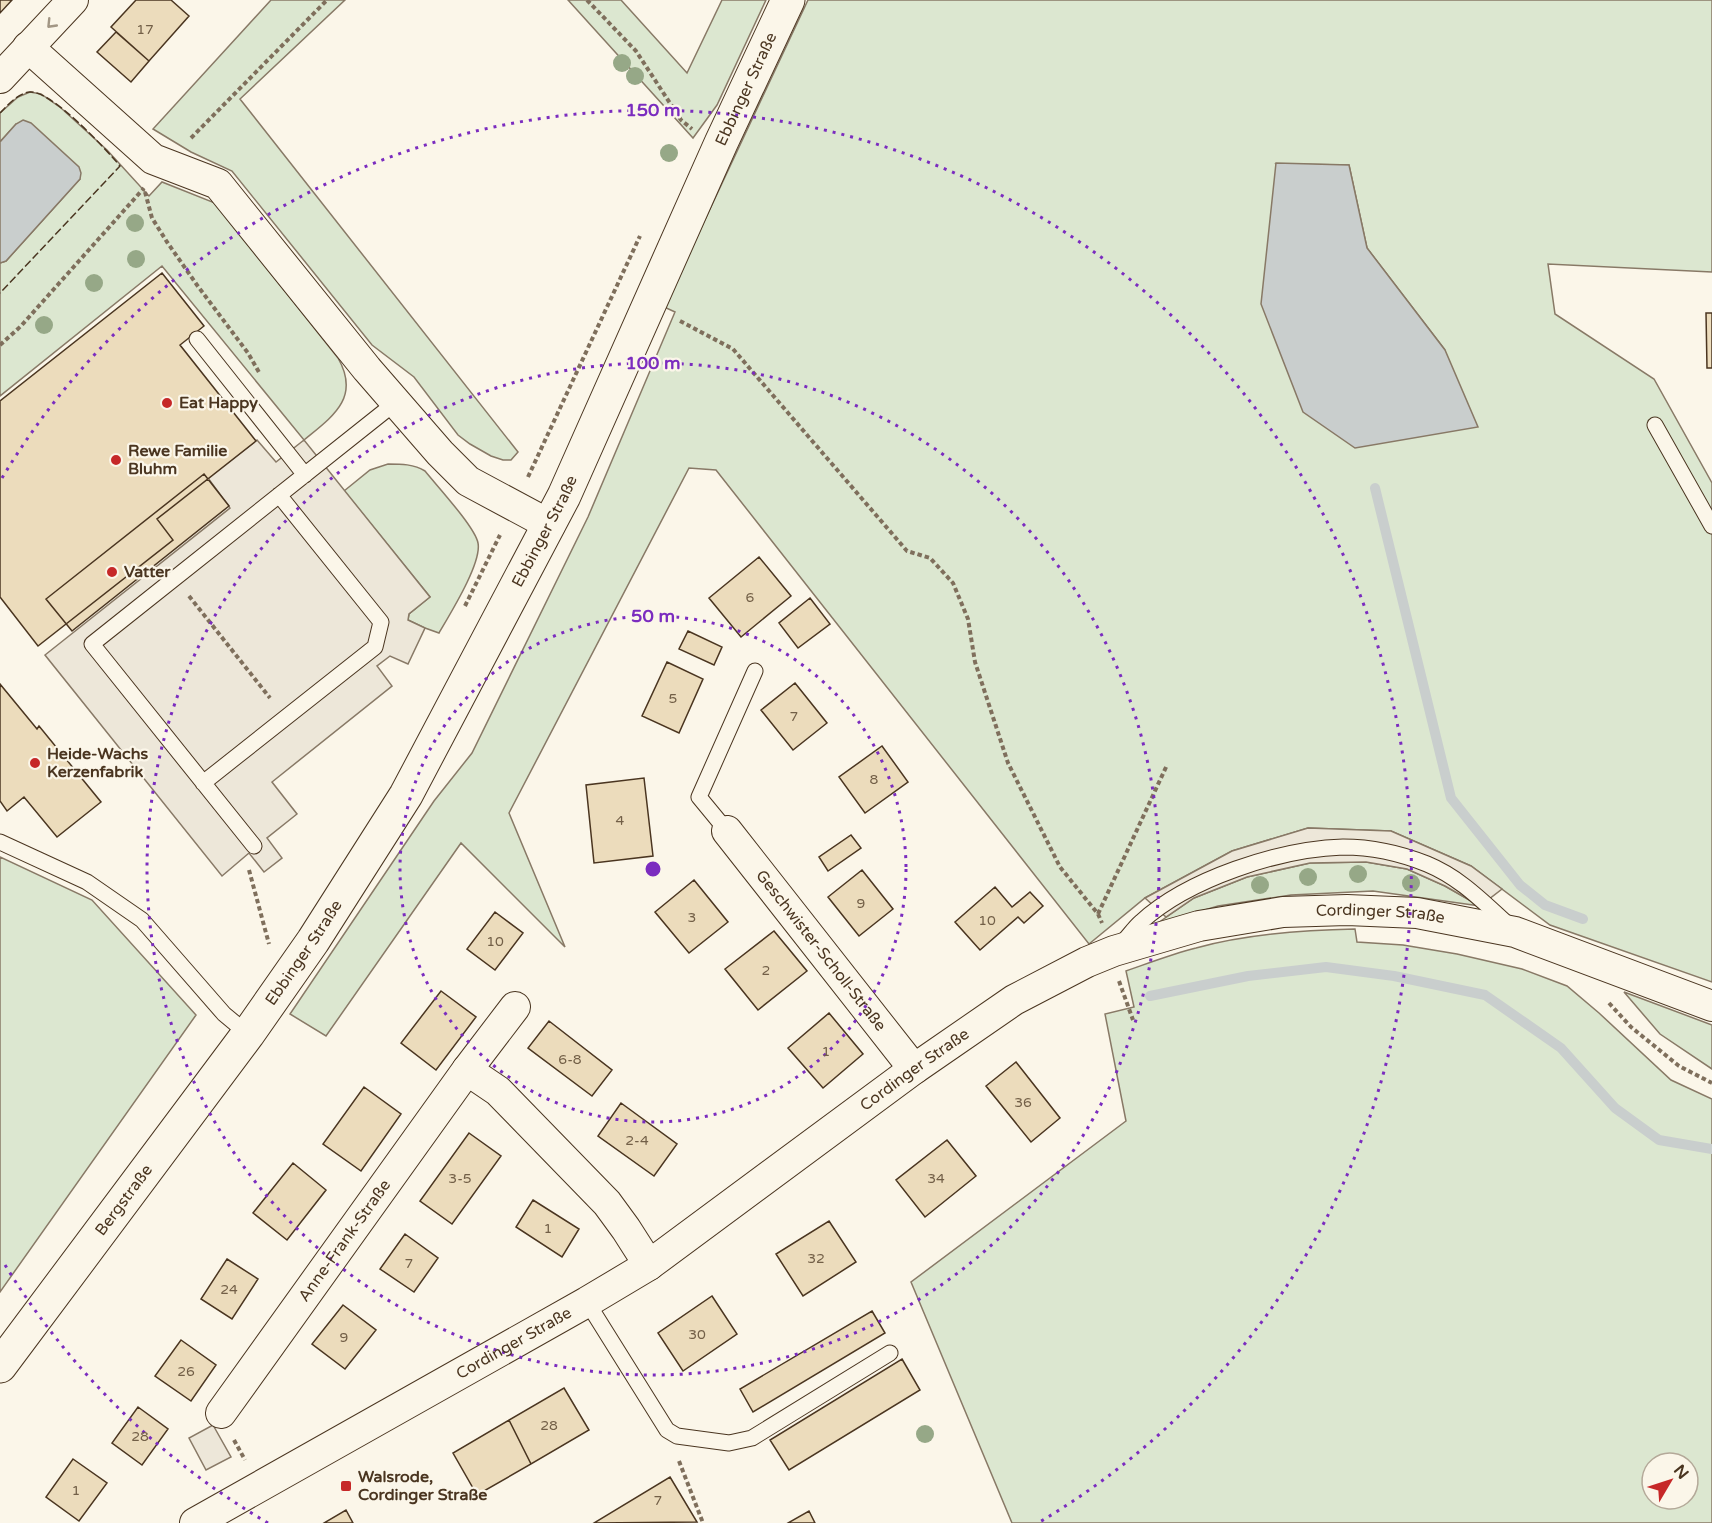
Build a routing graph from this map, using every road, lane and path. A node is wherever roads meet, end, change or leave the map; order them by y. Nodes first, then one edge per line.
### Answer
1 (73, 0) edge
2 (327, 0) edge
3 (587, 0) edge
4 (789, 0) edge
5 (28, 47) junction
6 (0, 78) edge
7 (690, 128) dead end
8 (190, 139) dead end
9 (644, 225) dead end
10 (650, 305) junction
11 (196, 339) dead end
12 (0, 345) edge
13 (264, 382) dead end
14 (395, 403) junction
15 (1655, 425) dead end
16 (305, 475) junction
17 (279, 495) junction
18 (514, 507) junction
19 (550, 525) junction
20 (1712, 526) edge
21 (176, 578) junction
22 (462, 612) dead end
23 (755, 671) dead end
24 (285, 718) junction
25 (1167, 765) dead end
26 (203, 783) junction
27 (727, 831) joint
28 (0, 842) edge
29 (254, 846) joint
30 (1098, 914) junction
31 (1515, 932) junction
32 (277, 942) dead end
33 (1114, 951) junction
34 (1605, 998) dead end
35 (1712, 1006) edge
36 (515, 1007) dead end
37 (1133, 1020) dead end
38 (248, 1034) junction
39 (914, 1069) junction
40 (467, 1070) junction
41 (1712, 1083) edge
42 (649, 1265) junction
43 (587, 1302) junction
44 (890, 1353) dead end
45 (0, 1366) edge
46 (221, 1413) joint
47 (667, 1430) junction
48 (259, 1487) junction
49 (195, 1523) edge
50 (703, 1523) edge

1 -> 5 street
2 - 8 path
3 - 7 path
4 - 10 main road, Ebbinger Straße
5 - 6 street
5 - 14 street
9 - 18 path
10 - 19 main road, Ebbinger Straße
10 - 30 path
11 - 16 lane
12 - 13 path
14 - 16 lane
14 - 18 street
15 - 20 lane
16 - 17 lane
17 - 21 lane
17 - 24 lane
18 - 19 street
18 - 22 path
19 - 38 main road, Ebbinger Straße
21 - 24 path
21 - 26 lane
23 - 27 lane
24 - 26 lane
25 - 30 path
26 - 29 lane
27 - 39 street, Geschwister-Scholl-Straße
28 - 38 lane
29 - 32 path
30 - 33 path
31 - 33 street, Cordinger Straße
31 - 33 lane
31 - 35 street, Cordinger Straße
33 - 37 path
33 - 39 street, Cordinger Straße
34 - 41 path
36 - 40 street, Anne-Frank-Straße
38 - 45 main road, Bergstraße
39 - 42 street, Cordinger Straße
40 - 42 street
40 - 46 street, Anne-Frank-Straße
42 - 43 street, Cordinger Straße
43 - 47 lane
43 - 48 street, Cordinger Straße
44 - 47 lane
46 - 48 path
47 - 50 path
48 - 49 street, Cordinger Straße

